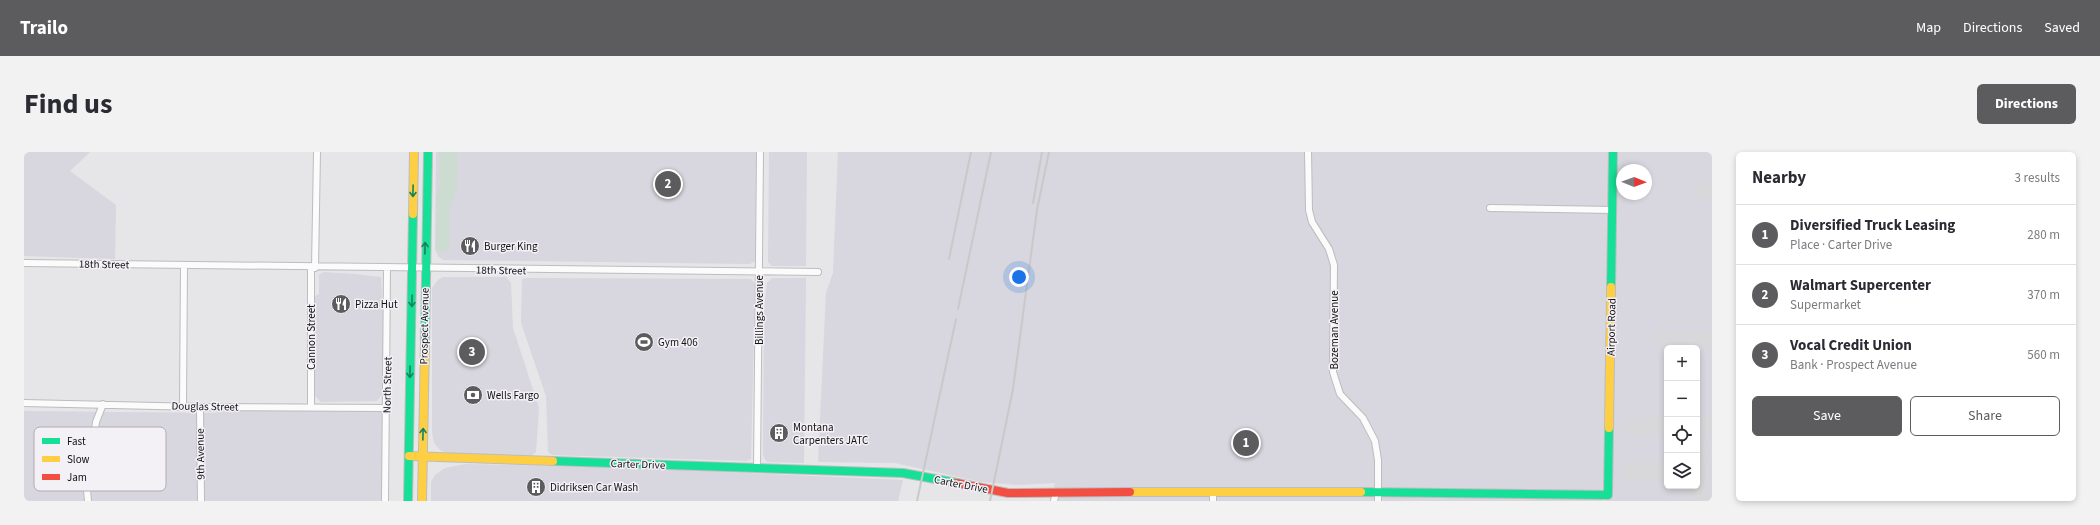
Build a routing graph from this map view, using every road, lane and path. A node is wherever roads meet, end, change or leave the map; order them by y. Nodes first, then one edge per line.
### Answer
1 (317, 152) edge
2 (414, 152) edge
3 (428, 152) edge
4 (760, 152) edge
5 (1308, 152) edge
6 (1613, 152) edge
7 (1490, 208) dead end
8 (1612, 210) junction
9 (24, 263) edge
10 (184, 266) junction
11 (313, 268) junction
12 (387, 268) junction
13 (412, 269) junction
14 (425, 269) junction
15 (759, 272) junction
16 (818, 272) dead end
17 (24, 403) edge
18 (103, 404) junction
19 (183, 406) junction
20 (200, 407) junction
21 (311, 407) junction
22 (386, 408) junction
23 (95, 427) edge
24 (409, 456) junction
25 (423, 457) junction
26 (757, 468) junction
27 (1056, 492) junction
28 (1213, 497) edge
29 (1378, 497) edge
30 (1608, 498) edge
31 (201, 501) edge
32 (385, 501) edge
33 (408, 501) edge
34 (422, 501) edge
35 (1054, 501) edge

1 - 11 street, Cannon Street
2 -> 13 main road, Prospect Avenue
14 -> 3 main road, Prospect Avenue
4 - 15 street, Billings Avenue
5 - 29 street, Bozeman Avenue
6 - 8 main road, Airport Road
7 - 8 street
8 - 30 main road, Airport Road
9 - 10 street, 18th Street
10 - 11 street, 18th Street
10 - 19 street
11 - 12 street, 18th Street
11 - 21 street, Cannon Street
12 - 13 street, 18th Street
12 - 22 street, North Street
13 - 14 street, 18th Street
13 -> 24 main road, Prospect Avenue
14 - 15 street, 18th Street
25 -> 14 main road, Prospect Avenue
15 - 16 street, 18th Street
15 - 26 street, Billings Avenue
17 - 18 street, Douglas Street
18 - 19 street, Douglas Street
18 - 23 street
19 - 20 street, Douglas Street
20 - 21 street, Douglas Street
20 - 31 street, 9th Avenue
21 - 22 street, Douglas Street
22 - 32 street, North Street
24 - 25 main road, Carter Drive
24 - 33 main road, Prospect Avenue
25 - 26 main road, Carter Drive
25 - 34 main road, Prospect Avenue
26 - 27 main road, Carter Drive
27 - 28 main road, Carter Drive
27 - 35 street
28 - 29 main road, Carter Drive
29 - 30 main road, Carter Drive

